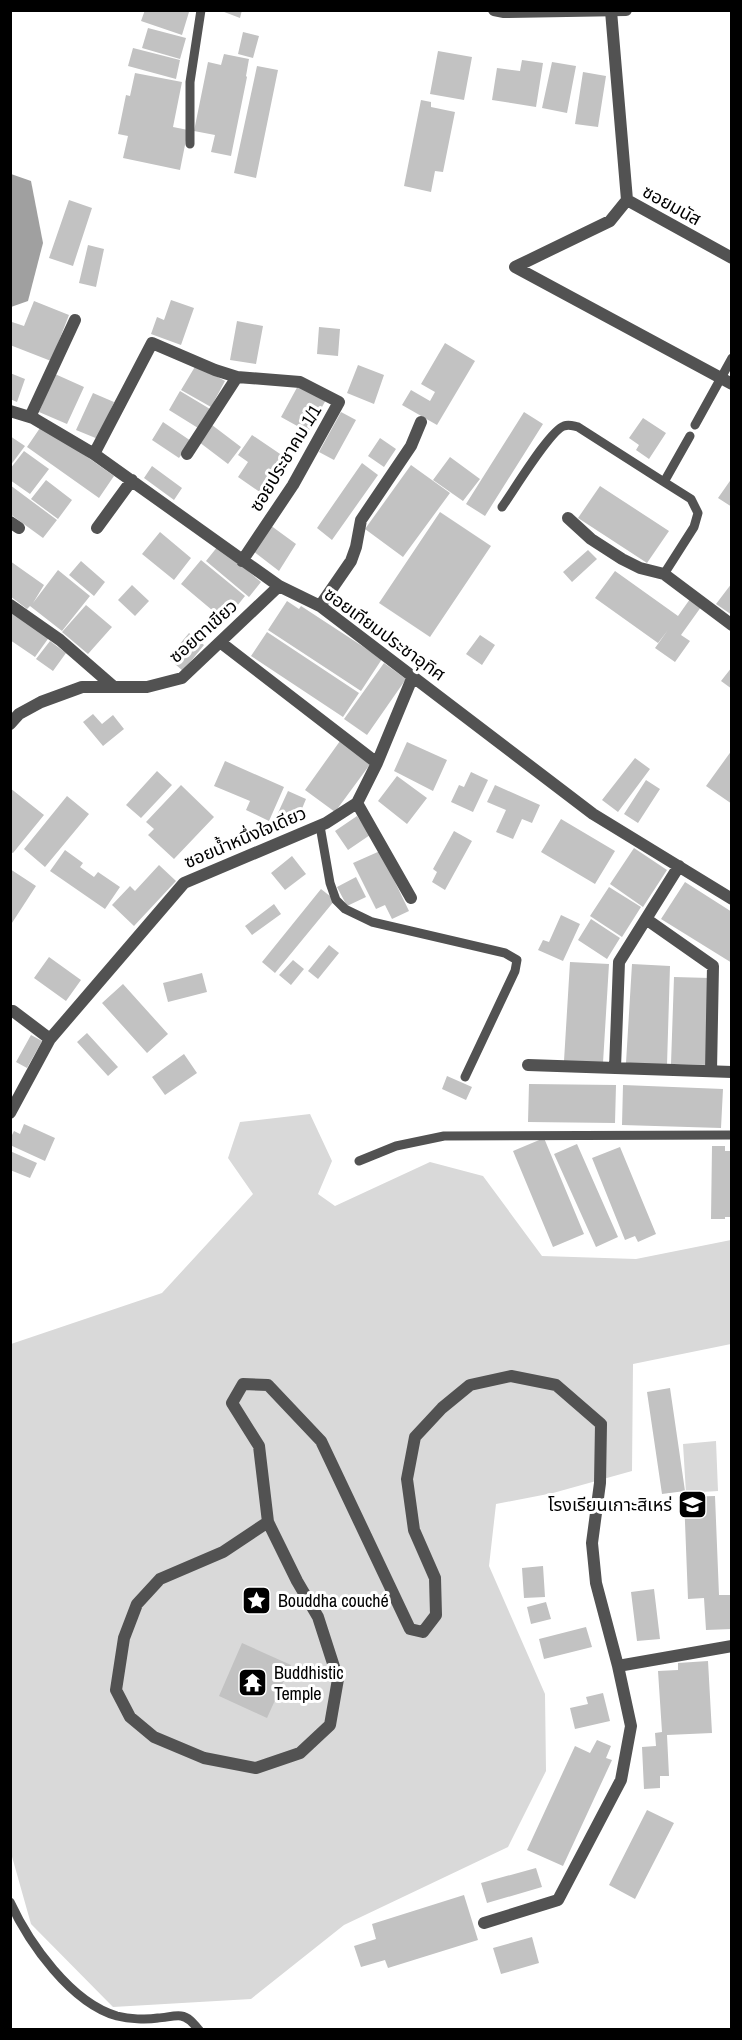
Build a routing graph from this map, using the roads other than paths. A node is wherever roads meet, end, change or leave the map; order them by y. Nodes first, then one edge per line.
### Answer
1 (201, 10) edge
2 (626, 10) edge
3 (501, 11) edge
4 (611, 12) edge
5 (190, 144) dead end
6 (627, 200) junction
7 (732, 258) edge
8 (75, 320) dead end
9 (732, 358) edge
10 (237, 377) junction
11 (726, 381) edge
12 (10, 411) edge
13 (30, 417) junction
14 (422, 422) dead end
15 (695, 425) dead end
16 (690, 436) dead end
17 (94, 454) junction
18 (188, 454) dead end
19 (132, 480) junction
20 (664, 482) junction
21 (502, 507) dead end
22 (568, 518) dead end
23 (97, 528) dead end
24 (242, 561) junction
25 (664, 574) junction
26 (279, 586) junction
27 (10, 605) edge
28 (320, 606) junction
29 (732, 625) edge
30 (220, 642) junction
31 (413, 676) junction
32 (114, 687) junction
33 (15, 711) edge
34 (10, 724) edge
35 (377, 763) junction
36 (357, 803) junction
37 (320, 826) junction
38 (679, 866) junction
39 (411, 898) dead end
40 (732, 899) edge
41 (646, 919) junction
42 (13, 1011) dead end
43 (50, 1039) junction
44 (528, 1065) dead end
45 (615, 1068) junction
46 (711, 1071) junction
47 (732, 1072) edge
48 (465, 1077) dead end
49 (10, 1113) edge
50 (732, 1135) edge
51 (358, 1161) dead end
52 (268, 1522) junction
53 (732, 1646) edge
54 (618, 1666) junction
55 (10, 1902) edge
56 (484, 1923) dead end
57 (199, 2030) edge

1 - 5 lane
2 - 4 street
3 - 4 street
4 - 6 street
6 - 7 street, ซอยมนัส
6 - 11 street
8 - 13 street
9 - 11 lane
10 - 17 street
10 - 18 street
10 - 24 street, ซอยประชาคม 1/1
11 - 15 lane
12 - 13 street, ซอยเทียมประชาอุทิศ
13 - 17 street, ซอยเทียมประชาอุทิศ
14 - 28 street
16 - 20 lane
17 - 19 street, ซอยเทียมประชาอุทิศ
19 - 23 street
19 - 24 street, ซอยเทียมประชาอุทิศ
20 - 21 lane
20 - 25 lane
22 - 25 street
24 - 26 street, ซอยเทียมประชาอุทิศ
25 - 29 street
26 - 28 street, ซอยเทียมประชาอุทิศ
26 - 30 street, ซอยตาเขียว
27 - 32 street
28 - 31 street, ซอยเทียมประชาอุทิศ
30 - 32 street, ซอยตาเขียว
30 - 35 street
31 - 35 street
31 - 38 street, ซอยเทียมประชาอุทิศ
32 - 33 street, ซอยตาเขียว
33 - 34 street, ซอยตาเขียว
35 - 36 street
36 - 37 street, ซอยน้ำหนึ่งใจเดียว
36 - 39 street
37 - 43 street, ซอยน้ำหนึ่งใจเดียว
37 - 48 lane
38 - 40 street, ซอยเทียมประชาอุทิศ
38 - 41 street
41 - 45 street
41 - 46 street
42 - 43 street
43 - 49 street, ซอยน้ำหนึ่งใจเดียว
44 - 45 street
45 - 46 street
46 - 47 street
50 - 51 lane
52 - 52 street
52 - 54 street
53 - 54 street
54 - 56 street
55 - 57 lane

